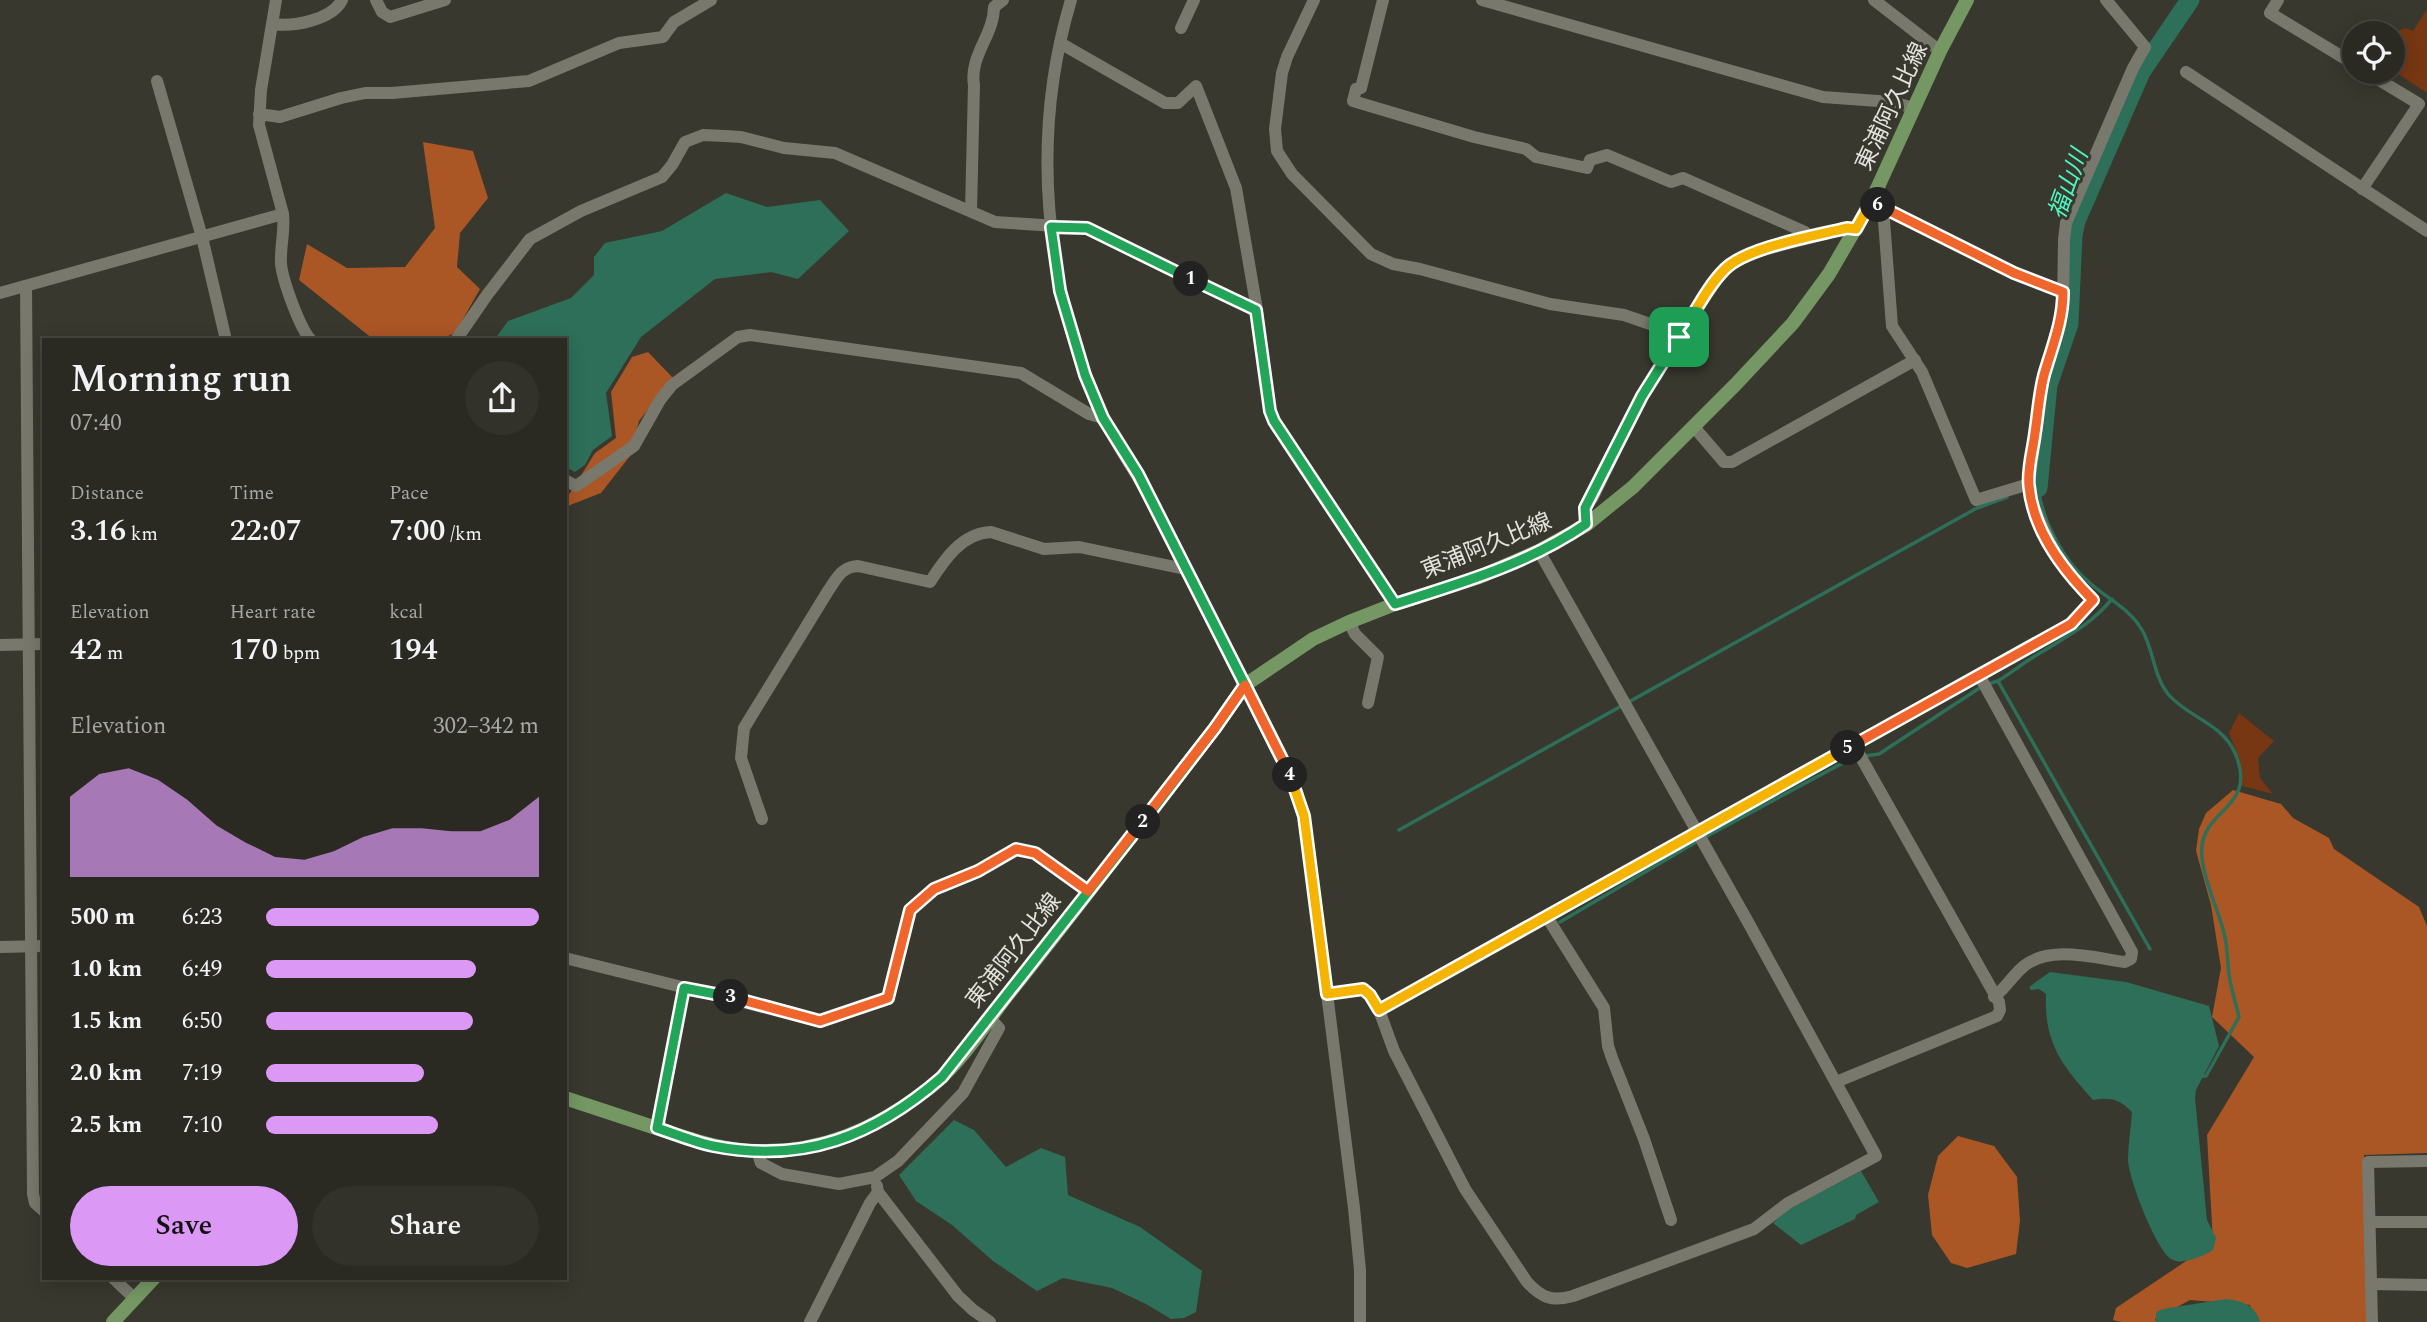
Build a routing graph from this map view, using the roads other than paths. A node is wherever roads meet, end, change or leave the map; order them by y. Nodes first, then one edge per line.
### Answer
1 (276, 0) edge
2 (342, 0) edge
3 (376, 0) edge
4 (445, 0) edge
5 (711, 0) edge
6 (1003, 0) edge
7 (1071, 0) edge
8 (1194, 0) edge
9 (1314, 0) edge
10 (1383, 0) edge
11 (1482, 0) edge
12 (1874, 0) edge
13 (1967, 0) edge
14 (2106, 0) edge
15 (2278, 0) edge
16 (1502, 3) edge
17 (273, 24) junction
18 (1181, 28) dead end
19 (1060, 43) junction
20 (1940, 51) junction
21 (2342, 57) edge
22 (2186, 72) dead end
23 (156, 81) dead end
24 (2386, 84) edge
25 (1914, 108) junction
26 (259, 114) junction
27 (2362, 189) junction
28 (1877, 205) junction
29 (971, 211) junction
30 (283, 214) junction
31 (1051, 227) junction
32 (1856, 229) junction
33 (2427, 231) edge
34 (202, 237) junction
35 (1810, 238) junction
36 (26, 286) junction
37 (2063, 292) junction
38 (0, 293) edge
39 (1256, 310) junction
40 (1679, 337) junction
41 (226, 338) edge
42 (310, 338) edge
43 (457, 338) edge
44 (1915, 360) junction
45 (1103, 418) junction
46 (1694, 426) junction
47 (567, 481) edge
48 (2029, 484) junction
49 (1586, 524) junction
50 (1539, 551) junction
51 (1185, 569) junction
52 (1395, 604) junction
53 (1349, 622) junction
54 (30, 644) junction
55 (42, 644) edge
56 (0, 645) edge
57 (1979, 675) junction
58 (1245, 685) junction
59 (1368, 703) dead end
60 (1854, 745) junction
61 (762, 819) dead end
62 (1698, 832) junction
63 (1088, 891) junction
64 (1547, 917) junction
65 (38, 946) edge
66 (0, 947) edge
67 (567, 959) edge
68 (684, 988) junction
69 (1327, 994) junction
70 (1994, 997) junction
71 (1379, 1010) junction
72 (990, 1018) junction
73 (1836, 1082) junction
74 (567, 1099) edge
75 (657, 1128) junction
76 (757, 1152) junction
77 (2427, 1161) edge
78 (875, 1177) junction
79 (878, 1192) junction
80 (42, 1209) edge
81 (1671, 1220) dead end
82 (2370, 1222) junction
83 (2427, 1222) edge
84 (115, 1280) edge
85 (152, 1280) edge
86 (2371, 1284) junction
87 (2427, 1285) edge
88 (135, 1298) junction
89 (113, 1322) edge
90 (810, 1322) edge
91 (990, 1322) edge
92 (1360, 1322) edge
93 (2372, 1322) edge

1 - 17 street
2 - 17 street
3 - 4 street
5 - 26 street
6 - 29 street
7 - 19 street
8 - 18 street
9 - 40 street
10 - 35 street
11 - 16 street
12 - 20 street
13 - 20 main road, 東浦阿久比線
14 - 37 street
15 - 21 street
16 - 25 street
17 - 26 street
19 - 31 street
19 - 39 street
20 - 25 main road, 東浦阿久比線
22 - 27 street
23 - 34 street
24 - 27 street
25 - 28 main road, 東浦阿久比線
26 - 30 street
27 - 33 street
28 - 32 main road, 東浦阿久比線
28 - 37 street
28 - 44 street
29 - 31 street
29 - 43 street
30 - 34 street
30 - 42 street
31 - 39 street
31 - 45 street
32 - 35 street
32 - 46 main road, 東浦阿久比線
34 - 36 street
34 - 41 street
35 - 40 street
36 - 38 street
36 - 54 street
37 - 48 street
39 - 52 street
40 - 49 street
44 - 46 street
44 - 48 street
45 - 47 street
45 - 51 street
46 - 49 main road, 東浦阿久比線
48 - 57 street
49 - 50 main road, 東浦阿久比線
50 - 52 main road, 東浦阿久比線
50 - 62 street
51 - 58 street
51 - 61 street
52 - 53 main road, 東浦阿久比線
53 - 58 main road, 東浦阿久比線
53 - 59 street
54 - 55 street
54 - 56 street
54 - 65 street
57 - 60 street
57 - 70 street
58 - 63 main road, 東浦阿久比線
58 - 69 street
60 - 62 street
60 - 70 street
62 - 64 street
62 - 73 street
63 - 68 street
63 - 72 main road, 東浦阿久比線
64 - 71 street
64 - 81 street
65 - 66 street
65 - 80 street
67 - 68 street
68 - 75 street
69 - 71 street
69 - 92 street
70 - 73 street
71 - 73 street
72 - 76 main road, 東浦阿久比線
72 - 78 street
74 - 75 main road, 東浦阿久比線
75 - 76 main road, 東浦阿久比線
76 - 78 street
77 - 82 street
78 - 79 street
79 - 90 street
79 - 91 street
82 - 83 street
82 - 86 street
84 - 88 street
85 - 88 main road
86 - 87 street
86 - 93 street
88 - 89 main road

